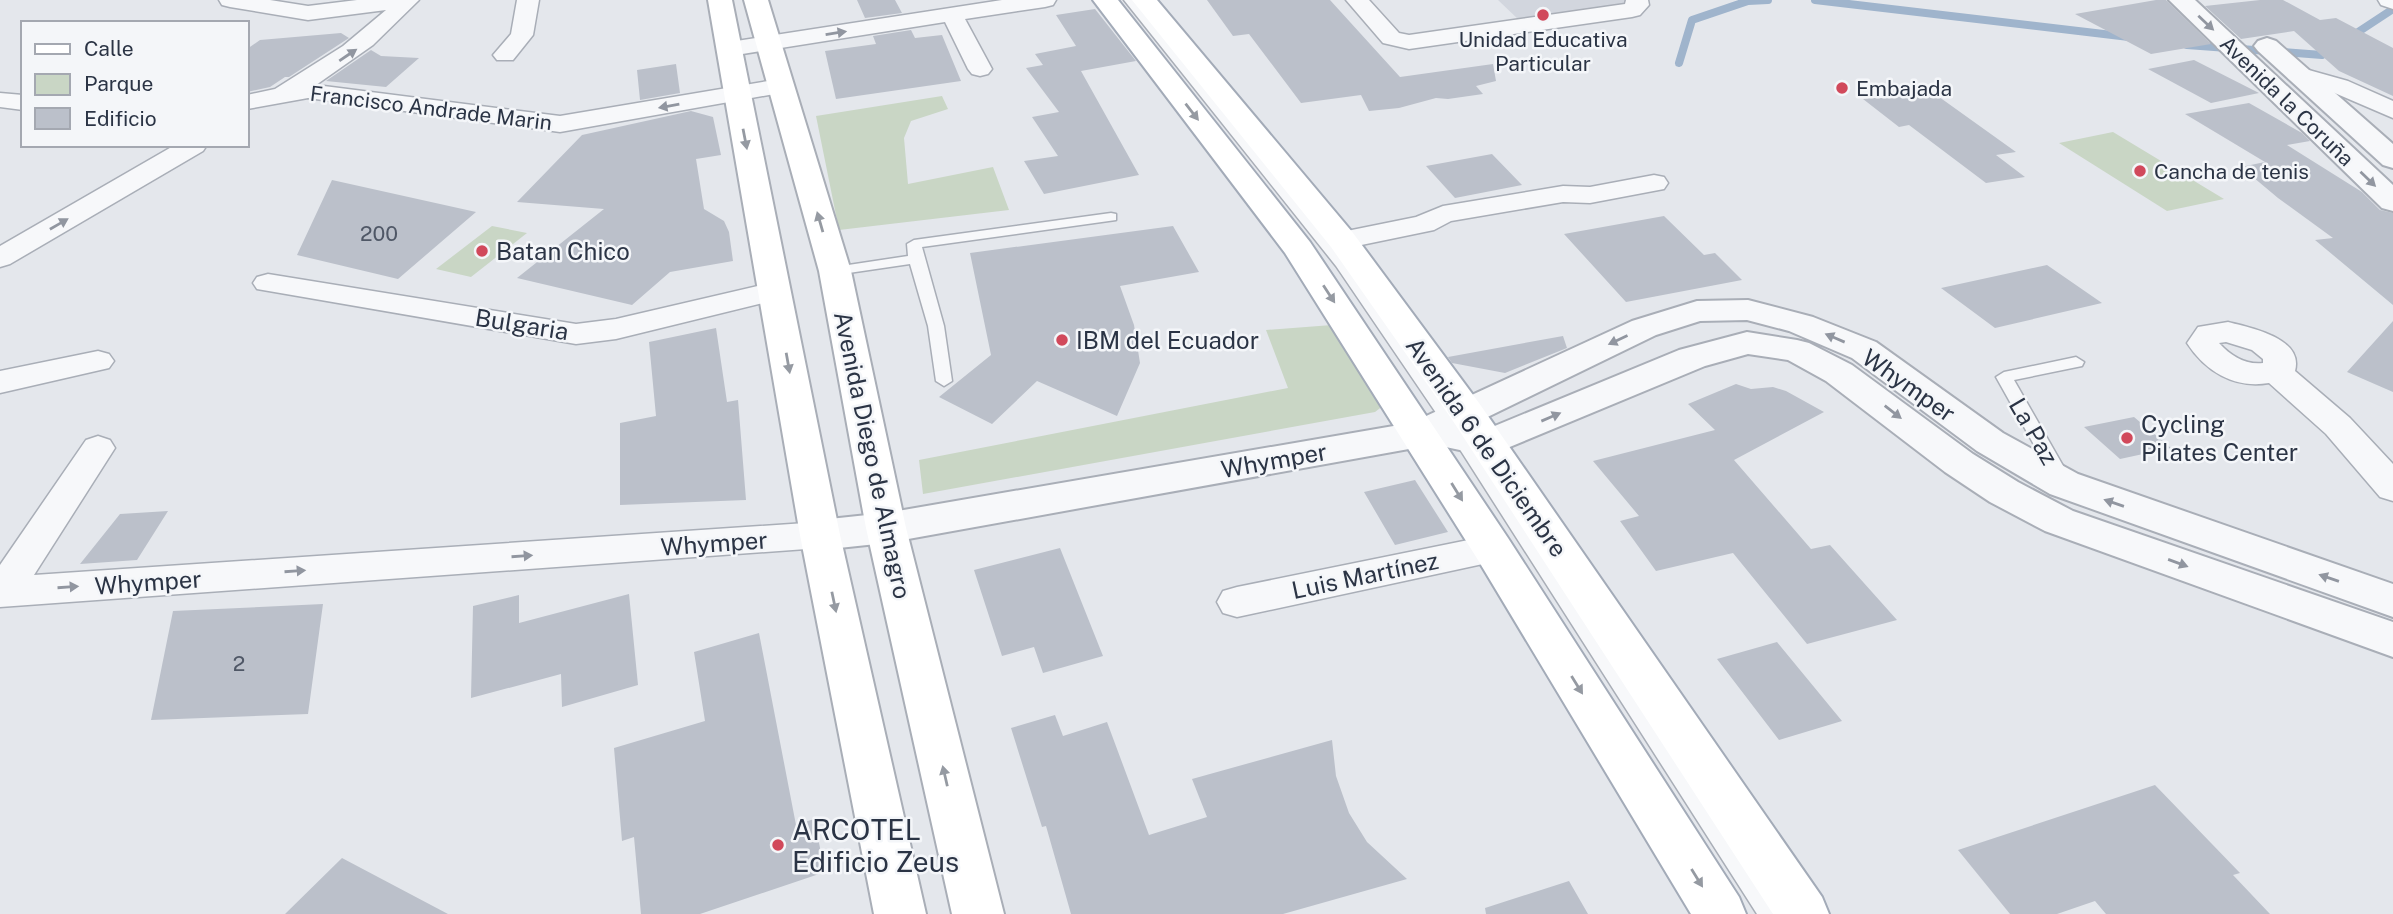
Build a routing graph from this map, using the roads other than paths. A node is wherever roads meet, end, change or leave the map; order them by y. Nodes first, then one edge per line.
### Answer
1 (230, 0) edge
2 (408, 0) edge
3 (528, 0) edge
4 (720, 0) edge
5 (756, 0) edge
6 (1045, 0) edge
7 (1105, 0) edge
8 (1129, 0) edge
9 (1144, 0) edge
10 (1357, 0) edge
11 (2181, 0) edge
12 (1637, 4) edge
13 (952, 15) junction
14 (2245, 27) dead end
15 (768, 43) junction
16 (730, 49) junction
17 (505, 55) dead end
18 (980, 69) dead end
19 (2298, 74) junction
20 (780, 86) junction
21 (737, 94) junction
22 (279, 96) junction
23 (0, 100) edge
24 (248, 102) edge
25 (21, 103) edge
26 (2393, 110) edge
27 (248, 113) edge
28 (191, 147) edge
29 (2393, 159) edge
30 (1654, 183) dead end
31 (2393, 202) edge
32 (1111, 217) dead end
33 (1342, 240) junction
34 (0, 258) edge
35 (916, 259) junction
36 (835, 271) junction
37 (268, 283) dead end
38 (775, 292) junction
39 (98, 362) dead end
40 (2076, 362) dead end
41 (2275, 372) dead end
42 (944, 381) dead end
43 (0, 382) edge
44 (1457, 430) junction
45 (98, 448) dead end
46 (2064, 484) junction
47 (2393, 488) edge
48 (886, 528) junction
49 (820, 536) junction
50 (1493, 549) junction
51 (1, 592) edge
52 (2393, 601) edge
53 (1237, 602) dead end
54 (2393, 640) edge
55 (900, 914) edge
56 (978, 914) edge
57 (1720, 914) edge
58 (1771, 914) edge
59 (1802, 914) edge

1 - 2 street
22 -> 2 street
3 - 17 street
4 - 16 main road
5 - 15 main road, Avenida Diego de Almagro
6 - 13 street
7 -> 44 main road, Avenida 6 de Diciembre
8 - 44 lane
9 - 33 main road, Avenida 6 de Diciembre
10 - 12 street
11 -> 31 street, Avenida la Coruña
15 -> 13 street
13 - 18 street
14 - 19 street, Avenida la Coruña
15 - 16 street
15 - 20 main road, Avenida Diego de Almagro
16 - 21 main road
19 - 26 street
19 - 29 street, Avenida la Coruña
20 - 21 street, Francisco Andrade Marin
36 -> 20 main road, Avenida Diego de Almagro
21 -> 22 street, Francisco Andrade Marin
21 -> 38 main road
22 - 24 street, Francisco Andrade Marin
22 - 27 street
23 - 25 street
34 -> 28 street
30 - 33 street
32 - 35 lane
33 - 44 main road, Avenida 6 de Diciembre
35 - 36 lane
35 - 42 lane
36 - 48 main road, Avenida Diego de Almagro
37 - 38 street, Bulgaria
38 -> 49 main road
39 - 43 street
40 - 46 lane, La Paz
41 - 47 street
46 -> 44 street, Whymper
44 - 48 street, Whymper
44 -> 50 main road, Avenida 6 de Diciembre
44 -> 54 street, Whymper
44 - 58 lane
44 - 59 main road, Avenida 6 de Diciembre
45 - 51 street
52 -> 46 street, Whymper
48 - 49 street, Whymper
56 -> 48 main road, Avenida Diego de Almagro
51 -> 49 street, Whymper
49 -> 55 main road
50 - 53 street, Luis Martínez
50 -> 57 main road, Avenida 6 de Diciembre

